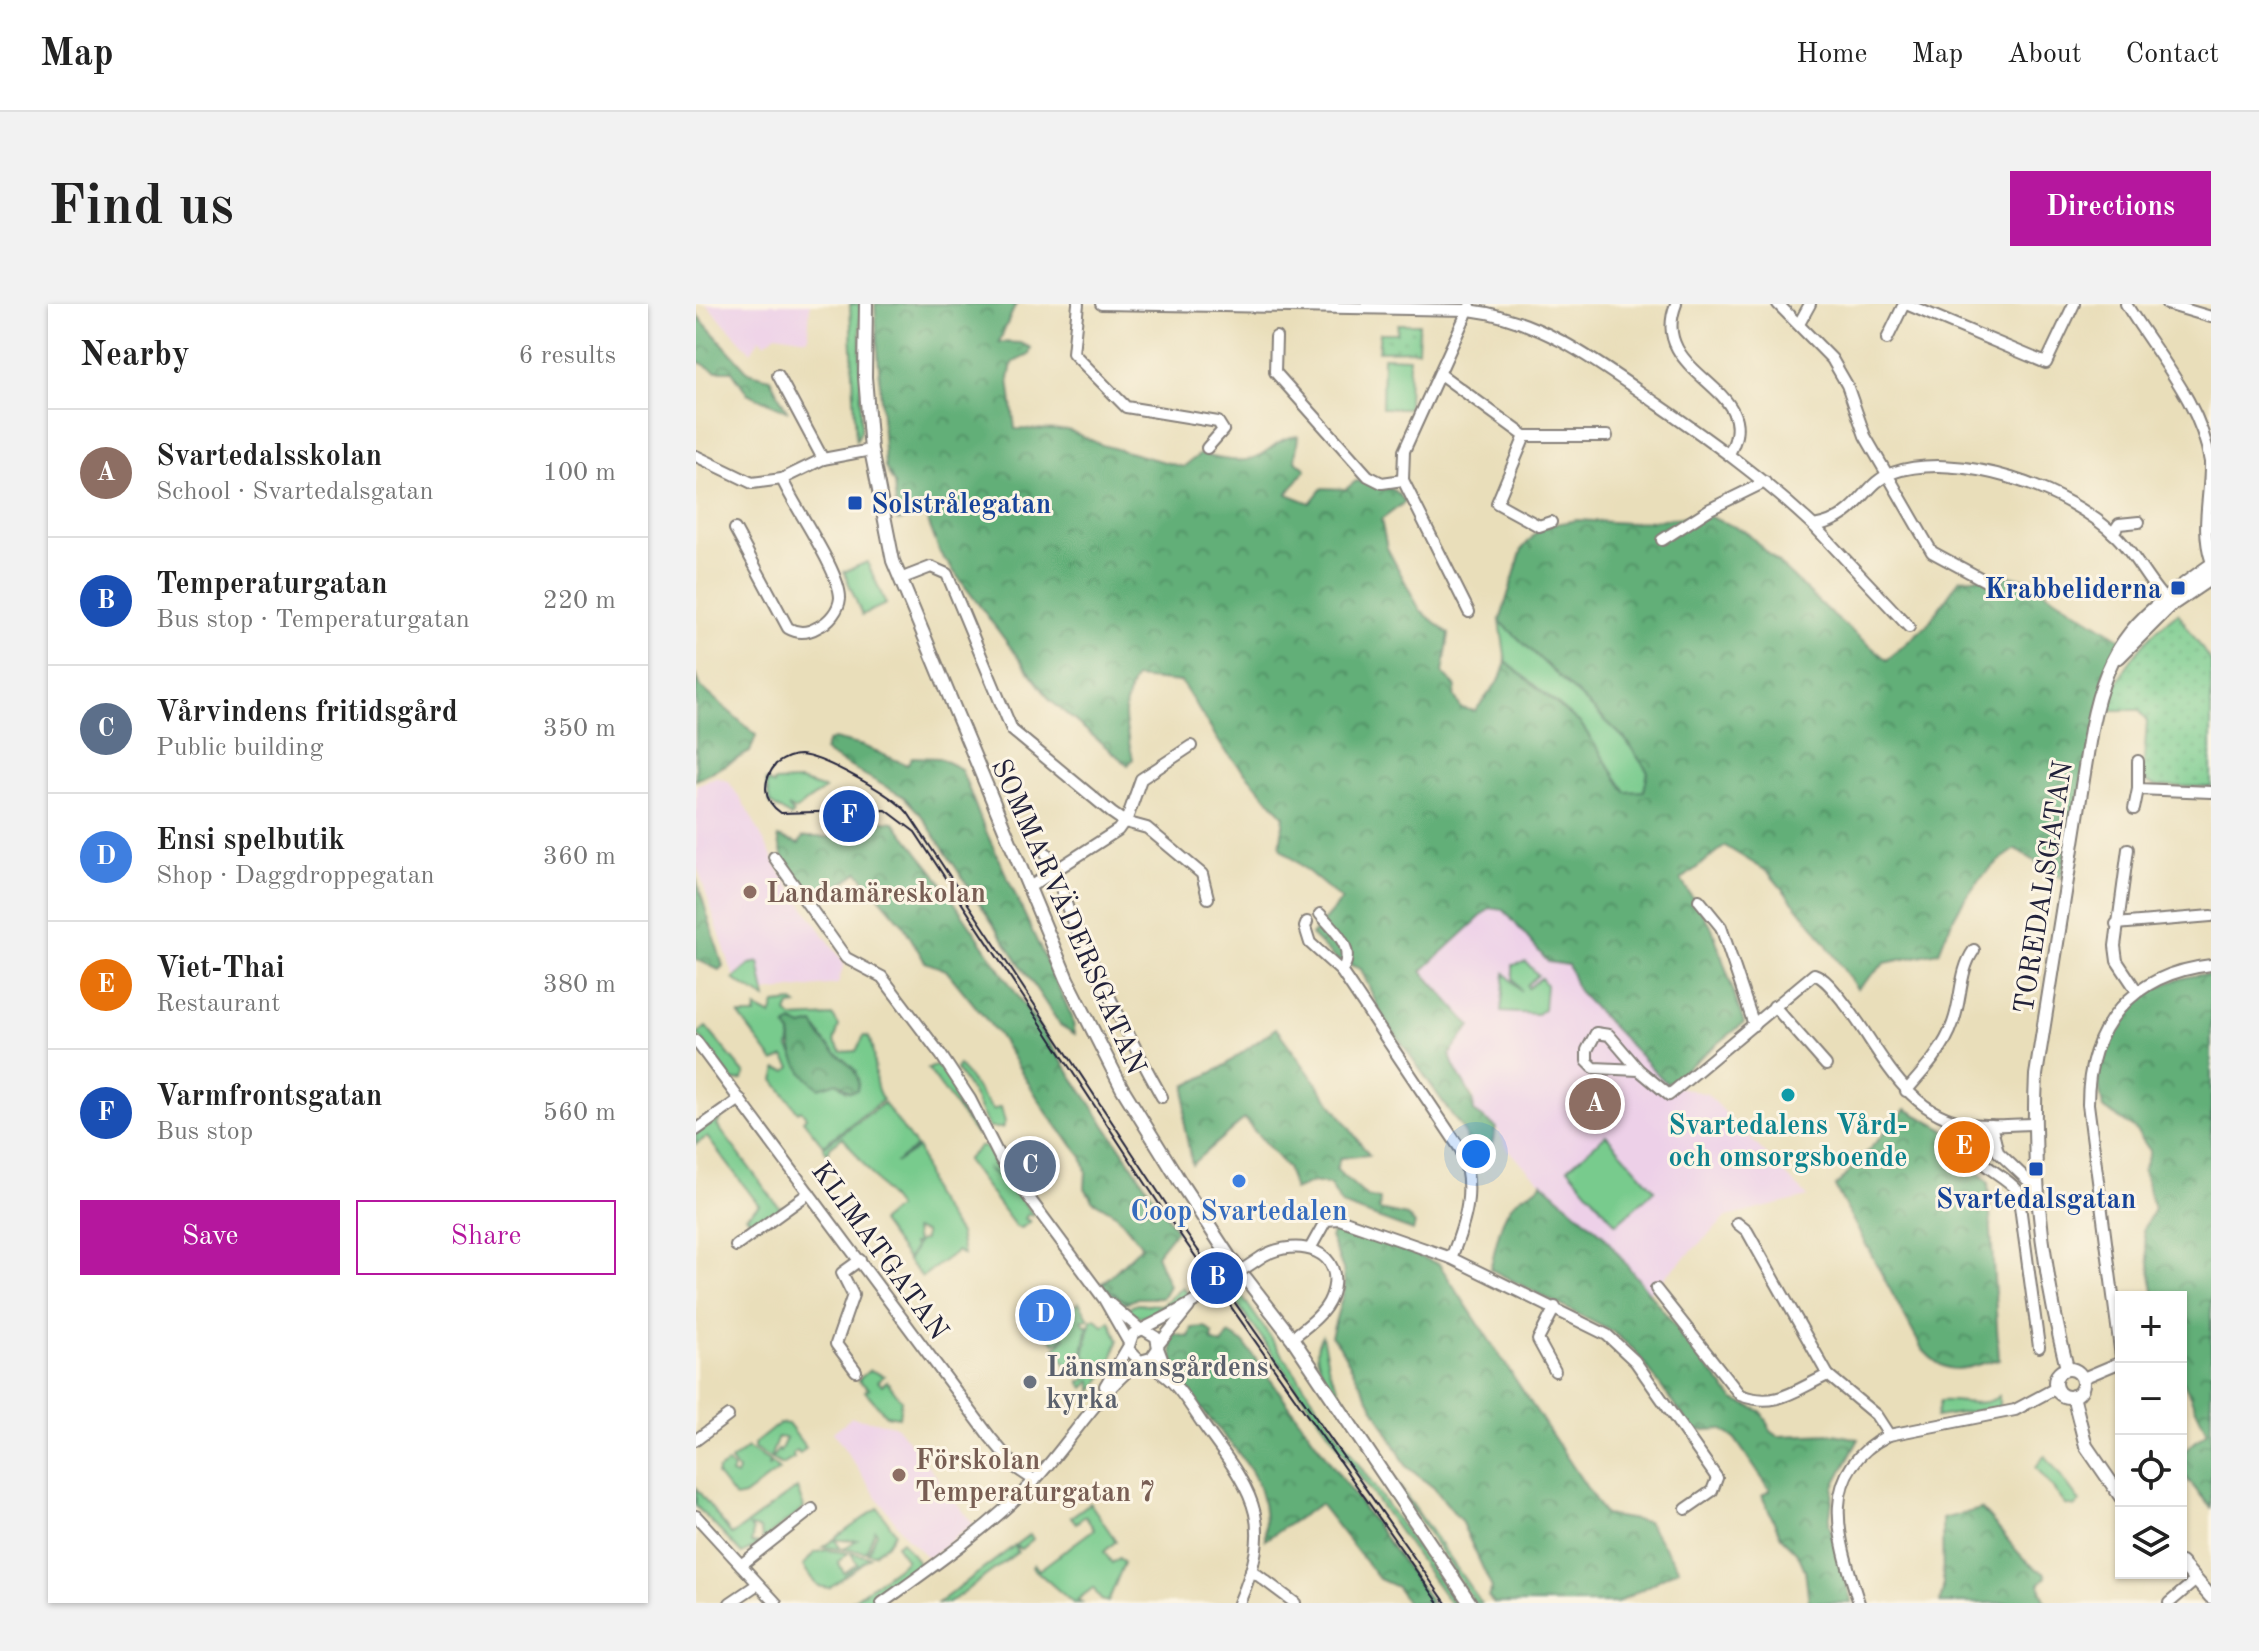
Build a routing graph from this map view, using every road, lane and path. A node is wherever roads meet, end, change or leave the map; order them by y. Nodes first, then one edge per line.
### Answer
1 (866, 304) edge
2 (1078, 304) edge
3 (1101, 304) edge
4 (1676, 304) edge
5 (1778, 304) edge
6 (1810, 304) edge
7 (1905, 304) edge
8 (2074, 304) edge
9 (2126, 304) edge
10 (2167, 304) edge
11 (1223, 305) edge
12 (1376, 306) edge
13 (1470, 307) edge
14 (2211, 317) edge
15 (1799, 324) junction
16 (1276, 337) dead end
17 (1887, 339) dead end
18 (1440, 374) junction
19 (778, 375) dead end
20 (1525, 436) junction
21 (1607, 436) dead end
22 (1207, 448) dead end
23 (871, 450) junction
24 (1730, 452) junction
25 (696, 456) edge
26 (823, 459) junction
27 (2210, 459) edge
28 (1888, 474) junction
29 (782, 479) junction
30 (1403, 480) junction
31 (1765, 482) junction
32 (1551, 522) dead end
33 (2139, 522) dead end
34 (1814, 526) junction
35 (735, 529) dead end
36 (2113, 533) junction
37 (1662, 540) dead end
38 (2211, 562) edge
39 (2211, 578) edge
40 (900, 579) junction
41 (1993, 585) dead end
42 (2167, 602) junction
43 (1469, 612) dead end
44 (1909, 627) dead end
45 (1191, 746) dead end
46 (2138, 761) dead end
47 (2138, 789) junction
48 (2211, 792) edge
49 (2134, 809) dead end
50 (1125, 822) junction
51 (2128, 849) dead end
52 (1046, 853) dead end
53 (774, 857) dead end
54 (1054, 873) junction
55 (1028, 888) junction
56 (1208, 898) dead end
57 (1699, 900) dead end
58 (1320, 914) dead end
59 (2211, 916) edge
60 (1307, 922) dead end
61 (2116, 924) junction
62 (1974, 950) dead end
63 (2211, 965) edge
64 (1341, 971) junction
65 (2137, 991) junction
66 (1774, 1006) junction
67 (1754, 1025) junction
68 (696, 1041) edge
69 (1826, 1065) dead end
70 (1639, 1070) junction
71 (1906, 1091) junction
72 (1162, 1097) dead end
73 (740, 1099) junction
74 (1969, 1124) junction
75 (2033, 1124) junction
76 (1991, 1125) junction
77 (696, 1130) edge
78 (2038, 1190) junction
79 (809, 1193) junction
80 (1737, 1223) dead end
81 (736, 1246) dead end
82 (1311, 1247) junction
83 (1451, 1258) junction
84 (860, 1260) junction
85 (1656, 1289) dead end
86 (1104, 1299) junction
87 (1193, 1303) junction
88 (1555, 1307) junction
89 (2115, 1313) edge
90 (1143, 1330) junction
91 (1292, 1338) junction
92 (1128, 1344) junction
93 (1158, 1346) junction
94 (2039, 1347) dead end
95 (1143, 1361) junction
96 (2115, 1363) edge
97 (2067, 1368) junction
98 (856, 1371) dead end
99 (1555, 1371) dead end
100 (1828, 1375) junction
101 (2083, 1378) junction
102 (1170, 1380) junction
103 (2056, 1388) junction
104 (2073, 1396) junction
105 (1099, 1397) junction
106 (728, 1416) dead end
107 (1889, 1435) junction
108 (696, 1440) edge
109 (1034, 1480) junction
110 (2115, 1488) edge
111 (812, 1509) dead end
112 (1686, 1509) dead end
113 (696, 1516) edge
114 (741, 1565) junction
115 (1251, 1570) junction
116 (2187, 1570) edge
117 (2196, 1580) junction
118 (758, 1584) junction
119 (2211, 1597) edge
120 (730, 1603) edge
121 (776, 1603) edge
122 (882, 1603) edge
123 (1239, 1603) edge
124 (1295, 1603) edge
125 (1470, 1603) edge
126 (1859, 1603) edge
127 (2169, 1603) edge

1 - 23 street, SOMMARVÄDERSGATAN
2 - 22 street
3 - 11 street
4 - 24 street
5 - 15 street
6 - 15 street
7 - 8 street
7 - 17 street
9 - 27 street
10 - 14 street
11 - 12 street
12 - 13 street
13 - 18 street
13 - 24 street
15 - 28 street
16 - 30 street
18 - 20 street
18 - 30 street
19 - 26 street
20 - 21 street
20 - 32 street
23 - 26 street
23 - 40 street, SOMMARVÄDERSGATAN
24 - 31 street
25 - 29 street
26 - 29 street
27 - 38 street
28 - 34 street
28 - 36 street
28 - 41 street
29 - 35 street
30 - 43 street
31 - 34 street
31 - 37 street
33 - 36 street
34 - 44 street
36 - 42 street
38 - 42 street, TOREDALSGATAN
39 - 42 street, TOREDALSGATAN
40 - 50 street
40 - 55 street, SOMMARVÄDERSGATAN
42 - 75 street, TOREDALSGATAN
45 - 50 street
46 - 47 street
47 - 48 street
47 - 49 street
50 - 54 street
50 - 56 street
51 - 61 street
52 - 54 street
53 - 86 street
54 - 55 street
54 - 72 street
55 - 91 street, SOMMARVÄDERSGATAN
57 - 67 street
58 - 64 street
59 - 61 street
60 - 64 street
61 - 65 street
62 - 71 street
63 - 65 street
64 - 83 street
65 - 89 street
66 - 67 street
66 - 69 street
66 - 71 street
67 - 70 street
68 - 73 street, KLIMATGATAN
70 - 70 street
71 - 74 street
73 - 77 street
73 - 79 street, KLIMATGATAN
74 - 76 street
74 - 94 street
75 - 76 street
75 - 78 street, TOREDALSGATAN
76 - 78 street
78 - 97 street, TOREDALSGATAN
79 - 81 street
79 - 84 street, KLIMATGATAN
80 - 100 street
82 - 83 street
82 - 87 street, bridge
82 - 91 street
83 - 88 street
84 - 98 street
84 - 109 street, KLIMATGATAN
85 - 100 street
86 - 90 street
86 - 92 street
87 - 90 street
87 - 93 street
88 - 99 street
88 - 112 street
90 - 92 street
90 - 93 street
91 - 125 street, SOMMARVÄDERSGATAN
92 - 95 street
92 - 105 street
93 - 95 street
93 - 102 street
95 - 102 street
95 - 105 street
96 - 101 street
97 - 101 street
97 - 103 street
100 - 107 street
101 - 104 street
102 - 115 street
103 - 104 street
103 - 107 street
104 - 110 street
105 - 109 street
106 - 108 street
107 - 126 street
109 - 122 street
111 - 114 street
113 - 114 street
114 - 118 street
115 - 123 street
115 - 124 street
116 - 117 street
117 - 119 street
117 - 127 street
118 - 120 street
118 - 121 street

